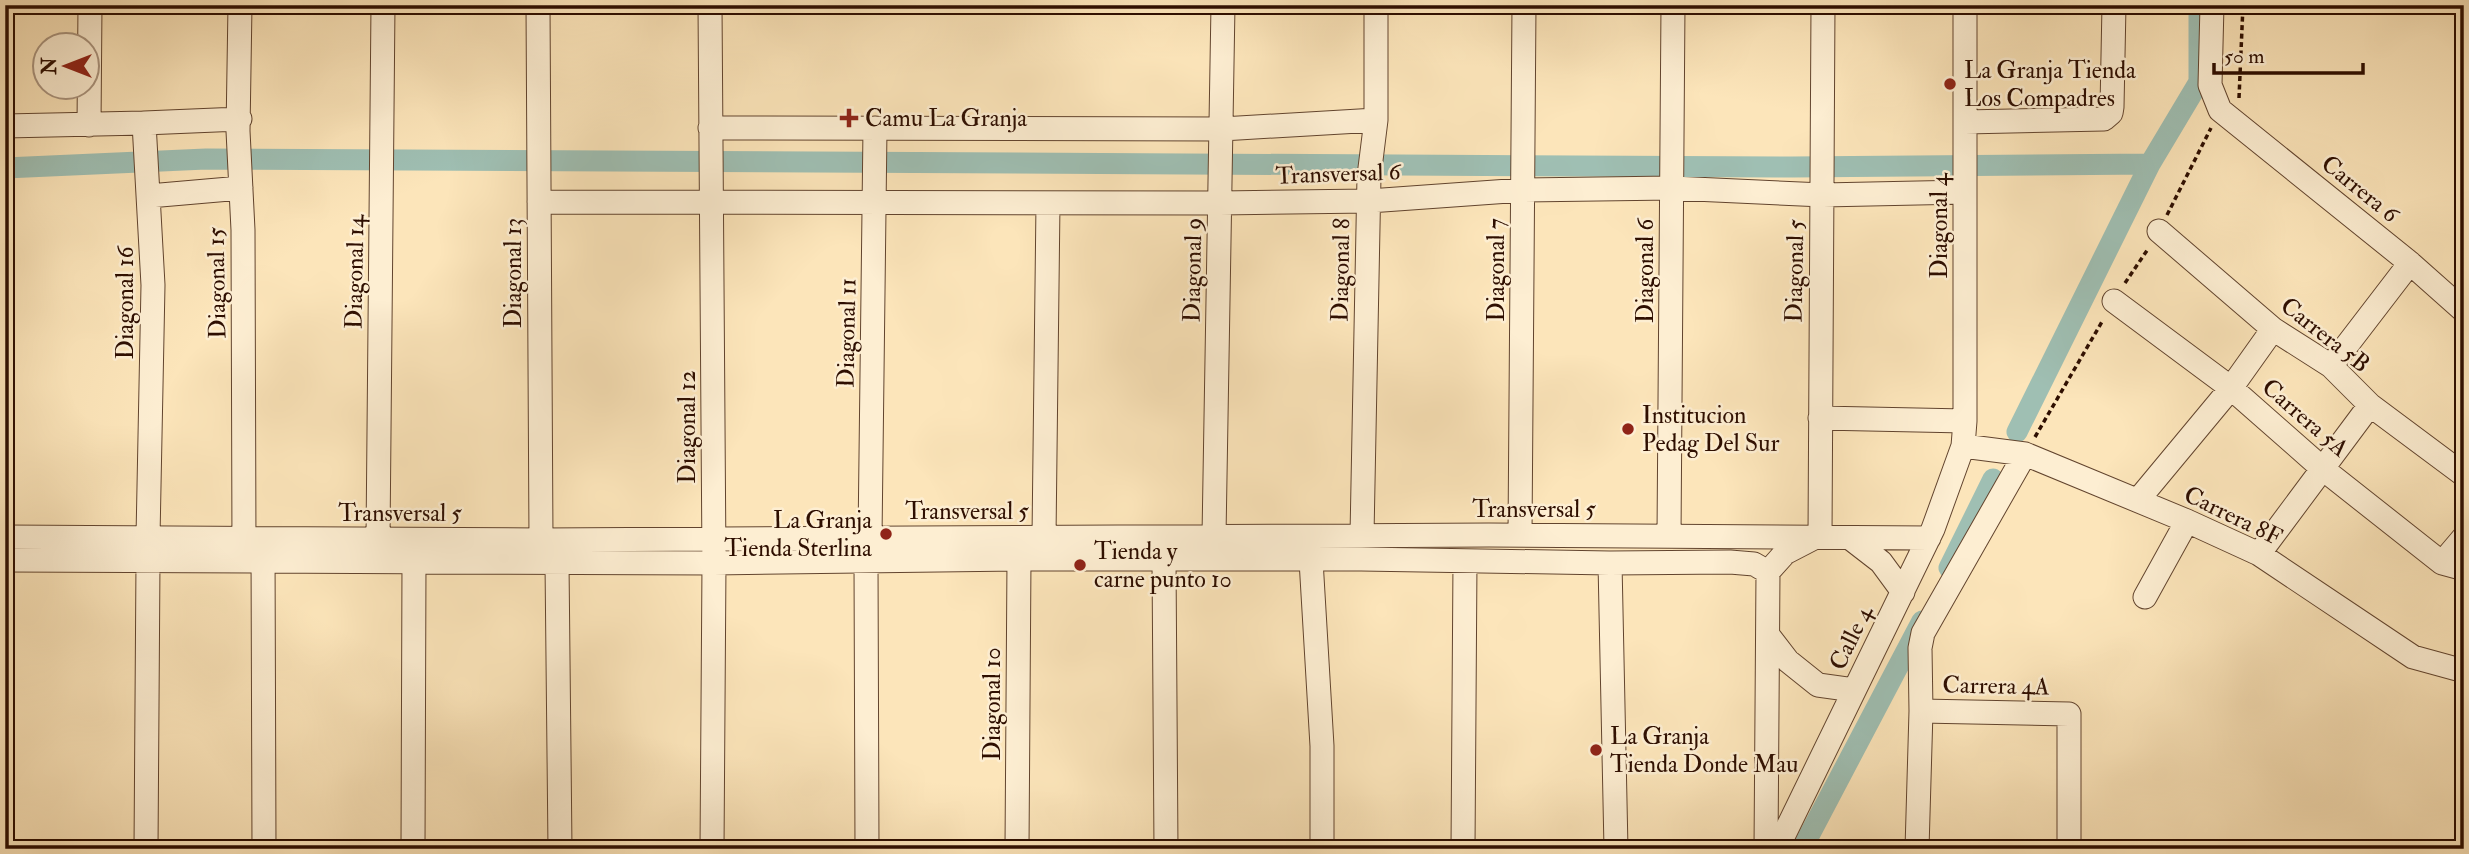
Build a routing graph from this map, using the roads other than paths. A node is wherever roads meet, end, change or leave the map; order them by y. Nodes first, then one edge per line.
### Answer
1 (90, 5) edge
2 (240, 5) edge
3 (383, 5) edge
4 (538, 5) edge
5 (710, 5) edge
6 (1223, 5) edge
7 (1376, 5) edge
8 (1524, 5) edge
9 (1673, 5) edge
10 (1823, 5) edge
11 (1965, 5) edge
12 (2114, 5) edge
13 (2212, 5) edge
14 (1376, 120) junction
15 (1965, 122) junction
16 (144, 123) junction
17 (89, 125) junction
18 (239, 125) junction
19 (5, 126) edge
20 (875, 128) junction
21 (1220, 137) junction
22 (710, 139) junction
23 (1672, 170) junction
24 (1965, 176) junction
25 (240, 179) junction
26 (1523, 185) junction
27 (1823, 190) junction
28 (149, 196) junction
29 (538, 196) junction
30 (712, 196) junction
31 (1220, 197) junction
32 (1369, 201) junction
33 (875, 203) junction
34 (1048, 203) junction
35 (2159, 231) dead end
36 (2410, 263) junction
37 (2114, 301) dead end
38 (2464, 311) edge
39 (2273, 329) junction
40 (2331, 366) junction
41 (2231, 388) junction
42 (2370, 405) junction
43 (1820, 418) junction
44 (1965, 421) junction
45 (1962, 446) junction
46 (2025, 454) junction
47 (2323, 469) junction
48 (2464, 475) edge
49 (2138, 500) junction
50 (2187, 521) junction
51 (1362, 535) junction
52 (1520, 535) junction
53 (1214, 536) junction
54 (1669, 536) junction
55 (5, 537) edge
56 (1044, 537) junction
57 (1817, 537) junction
58 (2464, 537) edge
59 (713, 538) junction
60 (870, 538) junction
61 (1850, 538) junction
62 (1929, 538) junction
63 (379, 539) junction
64 (541, 540) junction
65 (148, 549) junction
66 (253, 550) junction
67 (2259, 554) junction
68 (1019, 559) junction
69 (1164, 559) junction
70 (1311, 560) junction
71 (5, 561) edge
72 (1465, 561) junction
73 (414, 562) junction
74 (866, 562) junction
75 (557, 563) junction
76 (714, 563) junction
77 (1610, 563) junction
78 (2453, 566) edge
79 (1768, 572) junction
80 (1903, 592) junction
81 (2145, 597) dead end
82 (1768, 635) junction
83 (2464, 671) edge
84 (1854, 691) junction
85 (1921, 710) junction
86 (146, 849) edge
87 (264, 849) edge
88 (413, 849) edge
89 (560, 849) edge
90 (712, 849) edge
91 (867, 849) edge
92 (1017, 849) edge
93 (1166, 849) edge
94 (1322, 849) edge
95 (1463, 849) edge
96 (1616, 849) edge
97 (1766, 849) edge
98 (1777, 849) edge
99 (1917, 849) edge
100 (2069, 849) edge

1 - 17 street
2 - 18 street, Diagonal 15
3 - 63 street, Diagonal 14
4 - 29 street, Diagonal 13
5 - 22 street, Diagonal 12
6 - 21 street, Diagonal 9
7 - 14 street, Diagonal 8
8 - 26 street, Diagonal 7
9 - 23 street, Diagonal 6
10 - 27 street, Diagonal 5
11 - 15 street, Diagonal 4
12 - 15 street
13 - 36 street, Carrera 6
14 - 21 street, Transversal 6
14 - 32 street, Diagonal 8
15 - 24 street, Diagonal 4
16 - 17 street
16 - 18 street
16 - 28 street, Diagonal 16
17 - 19 street
18 - 25 street, Diagonal 15
20 - 21 street, Transversal 6
20 - 22 street, Transversal 6
20 - 33 street, Diagonal 11
21 - 31 street, Diagonal 9
22 - 30 street, Diagonal 12
23 - 26 street, Transversal 6
23 - 27 street, Transversal 6
23 - 54 street, Diagonal 6
24 - 27 street, Transversal 6
24 - 44 street, Diagonal 4
25 - 28 street
25 - 66 street, Diagonal 15
26 - 32 street, Transversal 6
26 - 52 street, Diagonal 7
27 - 43 street, Diagonal 5
28 - 65 street, Diagonal 16
29 - 30 street, Transversal 6
29 - 64 street, Diagonal 13
30 - 33 street, Transversal 6
30 - 59 street, Diagonal 12
31 - 32 street, Transversal 6
31 - 34 street, Transversal 6
31 - 53 street, Diagonal 9
32 - 51 street, Diagonal 8
33 - 34 street, Transversal 6
33 - 60 street, Diagonal 11
34 - 56 street
35 - 39 street, Carrera 5B
36 - 38 street, Carrera 6
36 - 40 street
37 - 41 street, Carrera 5A
39 - 40 street, Carrera 5B
39 - 41 street
40 - 42 street, Carrera 5B
41 - 47 street, Carrera 5A
41 - 49 street
42 - 47 street
42 - 48 street, Carrera 5B
43 - 44 street
43 - 57 street, Diagonal 5
44 - 45 street, Diagonal 4
45 - 46 street, Carrera 8F
45 - 62 street, Calle 4
46 - 49 street, Carrera 8F
46 - 85 street
47 - 67 street
47 - 78 street, Carrera 5A
49 - 50 street, Carrera 8F
50 - 67 street, Carrera 8F
50 - 81 street
51 - 52 street, Transversal 5
51 - 53 street, Transversal 5
52 - 54 street, Transversal 5
53 - 56 street, Transversal 5
54 - 57 street, Transversal 5
55 - 65 street, Transversal 5
56 - 60 street, Transversal 5
57 - 61 street, Transversal 5
57 - 79 street
58 - 78 street
59 - 60 street, Transversal 5
59 - 64 street, Transversal 5
59 - 76 street, Diagonal 12
61 - 62 street, Transversal 5
61 - 80 street
62 - 80 street, Calle 4
63 - 64 street, Transversal 5
63 - 66 street, Transversal 5
65 - 66 street, Transversal 5
65 - 71 street, Transversal 5
65 - 86 street, Diagonal 16
66 - 73 street, Transversal 5
66 - 87 street, Diagonal 15
67 - 83 street, Carrera 8F
68 - 69 street, Transversal 5
68 - 74 street, Transversal 5
68 - 92 street, Diagonal 10
69 - 70 street, Transversal 5
69 - 93 street
70 - 72 street, Transversal 5
70 - 94 street
72 - 77 street, Transversal 5
72 - 95 street
73 - 75 street, Transversal 5
73 - 88 street
74 - 76 street, Transversal 5
74 - 91 street
75 - 76 street, Transversal 5
75 - 89 street
76 - 90 street, Diagonal 12
77 - 79 street, Transversal 5
77 - 96 street
79 - 82 street
80 - 84 street, Calle 4
82 - 84 street
82 - 97 street
84 - 98 street, Calle 4
85 - 99 street
85 - 100 street, Carrera 4A

